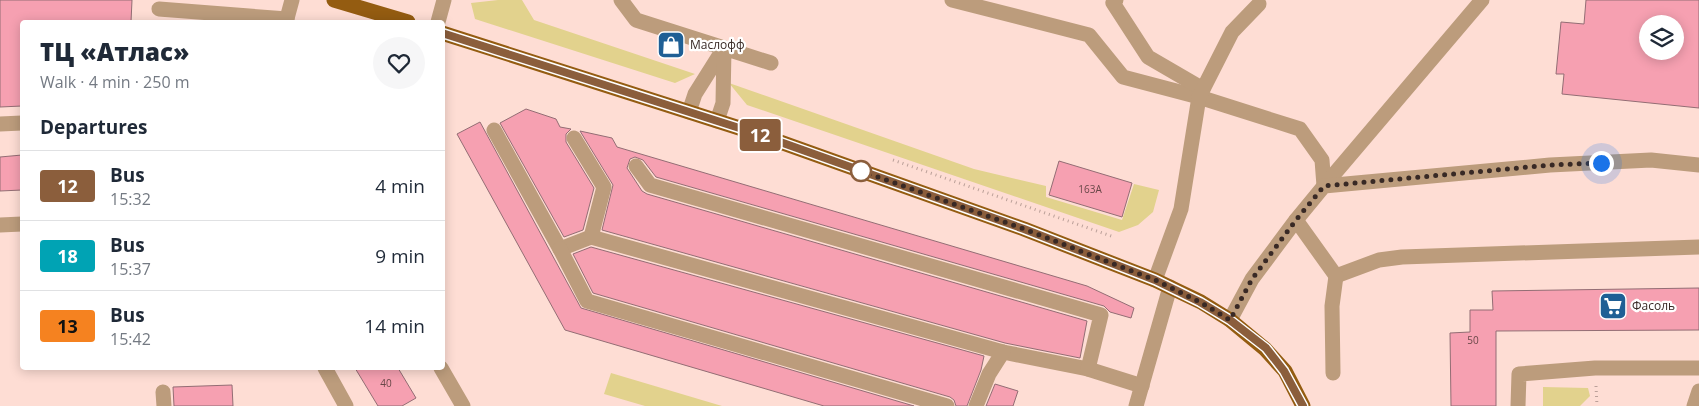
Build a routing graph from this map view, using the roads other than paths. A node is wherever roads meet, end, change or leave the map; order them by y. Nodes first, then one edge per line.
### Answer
1 (292, 0) edge
2 (334, 0) edge
3 (444, 0) edge
4 (621, 0) edge
5 (952, 0) edge
6 (1116, 0) edge
7 (1482, 0) edge
8 (1259, 4) dead end
9 (159, 10) dead end
10 (275, 20) edge
11 (287, 20) edge
12 (401, 20) edge
13 (439, 20) edge
14 (445, 34) edge
15 (724, 48) junction
16 (771, 63) dead end
17 (1201, 93) junction
18 (689, 112) junction
19 (717, 121) junction
20 (20, 123) edge
21 (0, 124) edge
22 (494, 130) dead end
23 (574, 138) dead end
24 (1699, 165) edge
25 (636, 166) dead end
26 (1324, 186) junction
27 (1296, 220) junction
28 (20, 224) edge
29 (0, 225) edge
30 (591, 237) junction
31 (1699, 247) edge
32 (560, 249) junction
33 (1336, 276) junction
34 (1155, 280) junction
35 (1170, 287) junction
36 (1230, 320) junction
37 (1003, 352) junction
38 (1699, 368) edge
39 (1088, 369) junction
40 (326, 370) edge
41 (442, 370) edge
42 (1333, 373) dead end
43 (1142, 386) junction
44 (1699, 391) edge
45 (346, 406) edge
46 (463, 406) edge
47 (947, 406) edge
48 (976, 406) edge
49 (1136, 406) edge
50 (1303, 406) edge
51 (1518, 406) edge
52 (1694, 406) edge

1 - 11 street
2 - 12 main road
3 - 13 street
4 - 15 street
5 - 17 street
6 - 17 street
7 - 26 street
8 - 17 street
9 - 10 street
14 - 18 main road
15 - 16 street
15 - 18 street
15 - 19 street
17 - 26 street
17 - 34 street
18 - 19 main road
19 - 34 main road
20 - 21 street
22 - 32 street
23 - 30 street
24 - 26 street
25 - 39 street
26 - 27 street
27 - 33 street
27 - 36 street
28 - 29 street
30 - 32 street
30 - 37 street
31 - 33 street
32 - 47 street
33 - 42 street
34 - 35 main road
35 - 36 main road
35 - 43 street
36 - 50 main road
37 - 39 street
37 - 48 street
38 - 51 street
39 - 43 street
40 - 45 street
41 - 46 street
43 - 49 street
44 - 52 street

